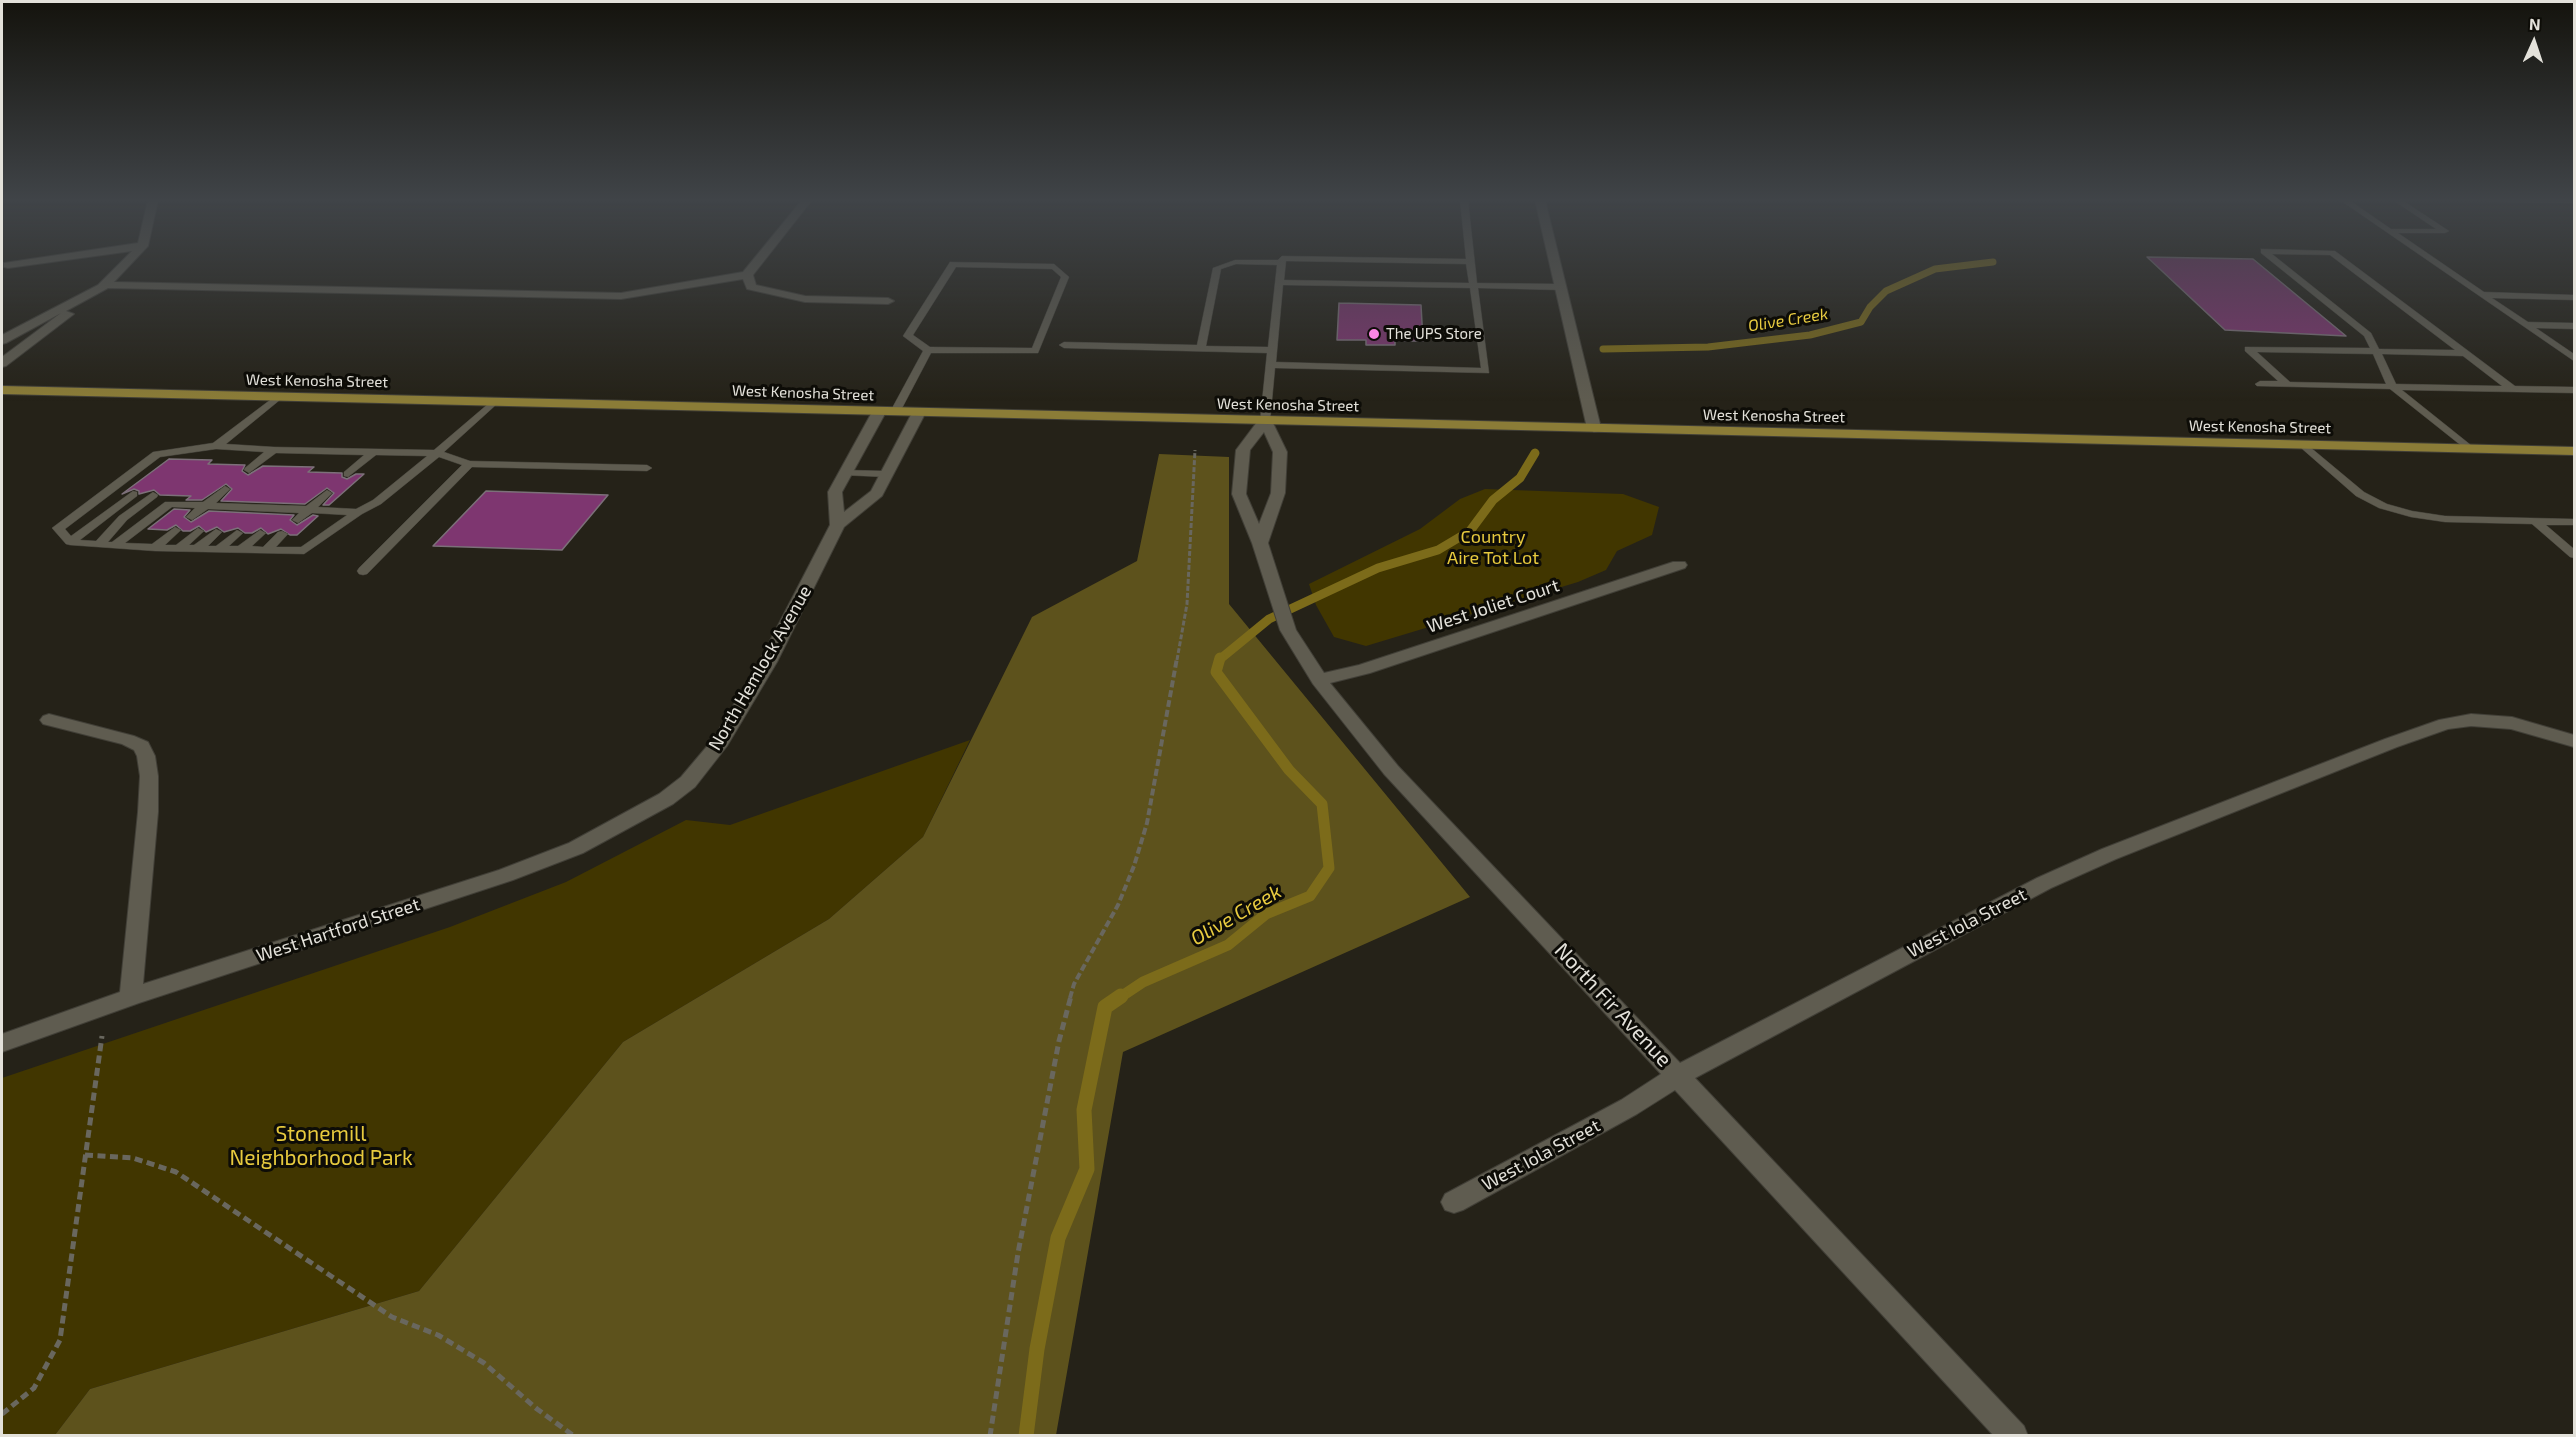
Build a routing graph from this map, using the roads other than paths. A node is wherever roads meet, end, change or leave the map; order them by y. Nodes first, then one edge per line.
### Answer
1 (123, 267) edge
2 (753, 267) edge
3 (951, 267) edge
4 (1054, 267) edge
5 (1220, 267) edge
6 (1282, 267) edge
7 (1471, 267) edge
8 (1556, 267) edge
9 (2284, 267) edge
10 (2351, 267) edge
11 (2442, 267) edge
12 (747, 275) junction
13 (1280, 282) junction
14 (106, 285) junction
15 (1474, 285) junction
16 (1561, 287) junction
17 (2483, 295) junction
18 (2574, 297) edge
19 (888, 301) dead end
20 (2526, 325) junction
21 (2574, 326) edge
22 (2, 340) edge
23 (1064, 345) dead end
24 (1201, 348) junction
25 (928, 350) junction
26 (1273, 350) junction
27 (2376, 351) junction
28 (2464, 353) junction
29 (2574, 358) edge
30 (2, 363) edge
31 (1271, 365) junction
32 (2260, 384) dead end
33 (2288, 385) junction
34 (2393, 387) junction
35 (2513, 389) junction
36 (2, 390) edge
37 (2574, 390) edge
38 (278, 396) junction
39 (495, 401) junction
40 (879, 412) junction
41 (896, 412) junction
42 (919, 412) junction
43 (1265, 421) junction
44 (1594, 428) junction
45 (2304, 445) junction
46 (216, 446) junction
47 (2468, 448) junction
48 (274, 450) junction
49 (2574, 451) edge
50 (372, 453) junction
51 (437, 453) junction
52 (196, 454) junction
53 (179, 459) dead end
54 (468, 464) junction
55 (647, 468) dead end
56 (249, 470) dead end
57 (845, 473) junction
58 (348, 474) dead end
59 (886, 474) junction
60 (225, 489) dead end
61 (327, 493) dead end
62 (133, 494) dead end
63 (153, 495) dead end
64 (205, 506) junction
65 (265, 507) junction
66 (288, 509) junction
67 (310, 510) junction
68 (231, 512) junction
69 (358, 512) junction
70 (192, 517) dead end
71 (215, 518) dead end
72 (253, 519) dead end
73 (275, 520) dead end
74 (298, 520) dead end
75 (2535, 521) junction
76 (2574, 522) edge
77 (838, 525) junction
78 (175, 530) dead end
79 (198, 531) dead end
80 (216, 532) dead end
81 (237, 533) dead end
82 (260, 533) dead end
83 (282, 534) dead end
84 (70, 542) junction
85 (1260, 543) junction
86 (99, 544) junction
87 (114, 546) junction
88 (155, 548) junction
89 (179, 548) junction
90 (197, 549) junction
91 (218, 550) junction
92 (241, 550) junction
93 (264, 550) junction
94 (2574, 555) edge
95 (1679, 565) dead end
96 (363, 571) dead end
97 (1319, 680) junction
98 (49, 720) dead end
99 (2574, 741) edge
100 (666, 800) joint
101 (131, 998) junction
102 (2, 1043) edge
103 (1678, 1076) junction
104 (1454, 1202) dead end
105 (2014, 1436) edge

1 - 14 street
2 - 12 street
3 - 25 lane
4 - 25 lane
5 - 24 lane
6 - 13 lane
7 - 15 lane
8 - 16 street
9 - 27 lane
10 - 28 lane
11 - 17 lane
12 - 14 street
12 - 19 street
13 - 15 lane
13 - 26 lane
14 - 22 street
14 - 30 street
15 - 16 lane
15 - 31 lane
16 - 44 street
17 - 18 lane
17 - 20 lane
20 - 21 lane
20 - 29 lane
23 - 24 lane
24 - 26 lane
25 - 41 lane
26 - 31 lane
27 - 28 lane
27 - 33 lane
27 - 34 lane
28 - 35 lane
31 - 43 lane
32 - 33 lane
33 - 34 lane
34 - 35 lane
34 - 47 lane
35 - 37 lane
36 - 38 main road, West Kenosha Street
38 - 39 main road, West Kenosha Street
38 - 46 lane
39 - 40 main road, West Kenosha Street
39 - 51 lane
40 - 41 main road, West Kenosha Street
40 - 57 street
41 - 42 main road, West Kenosha Street
42 - 43 main road, West Kenosha Street
42 - 59 street, North Hemlock Avenue
43 - 44 main road, West Kenosha Street
43 - 85 street
43 - 85 street, North Fir Avenue
44 - 45 main road, West Kenosha Street
45 - 47 main road, West Kenosha Street
45 - 75 lane
46 - 48 lane
46 - 52 lane
47 - 49 main road, West Kenosha Street
48 - 50 lane
48 - 56 lane
50 - 51 lane
50 - 58 lane
51 - 54 lane
51 - 69 lane
52 - 53 lane
52 - 84 lane
54 - 55 lane
54 - 96 lane
57 - 59 lane
57 - 77 street
59 - 77 street, North Hemlock Avenue
60 - 64 lane
61 - 67 lane
62 - 84 lane
63 - 86 lane
64 - 68 lane
64 - 70 lane
64 - 87 lane
65 - 66 lane
65 - 68 lane
65 - 72 lane
66 - 67 lane
66 - 73 lane
67 - 69 lane
67 - 74 lane
68 - 71 lane
69 - 93 lane
75 - 76 lane
75 - 94 lane
77 - 100 street, North Hemlock Avenue
78 - 88 lane
79 - 89 lane
80 - 90 lane
81 - 91 lane
82 - 92 lane
83 - 93 lane
84 - 86 lane
85 - 97 street, North Fir Avenue
86 - 87 lane
87 - 88 lane
88 - 89 lane
89 - 90 lane
90 - 91 lane
91 - 92 lane
92 - 93 lane
95 - 97 street, West Joliet Court
97 - 103 street, North Fir Avenue
98 - 101 street
99 - 103 street, West Iola Street
100 - 101 street, West Hartford Street
101 - 102 street, West Hartford Street
103 - 104 street, West Iola Street
103 - 105 street, North Fir Avenue

